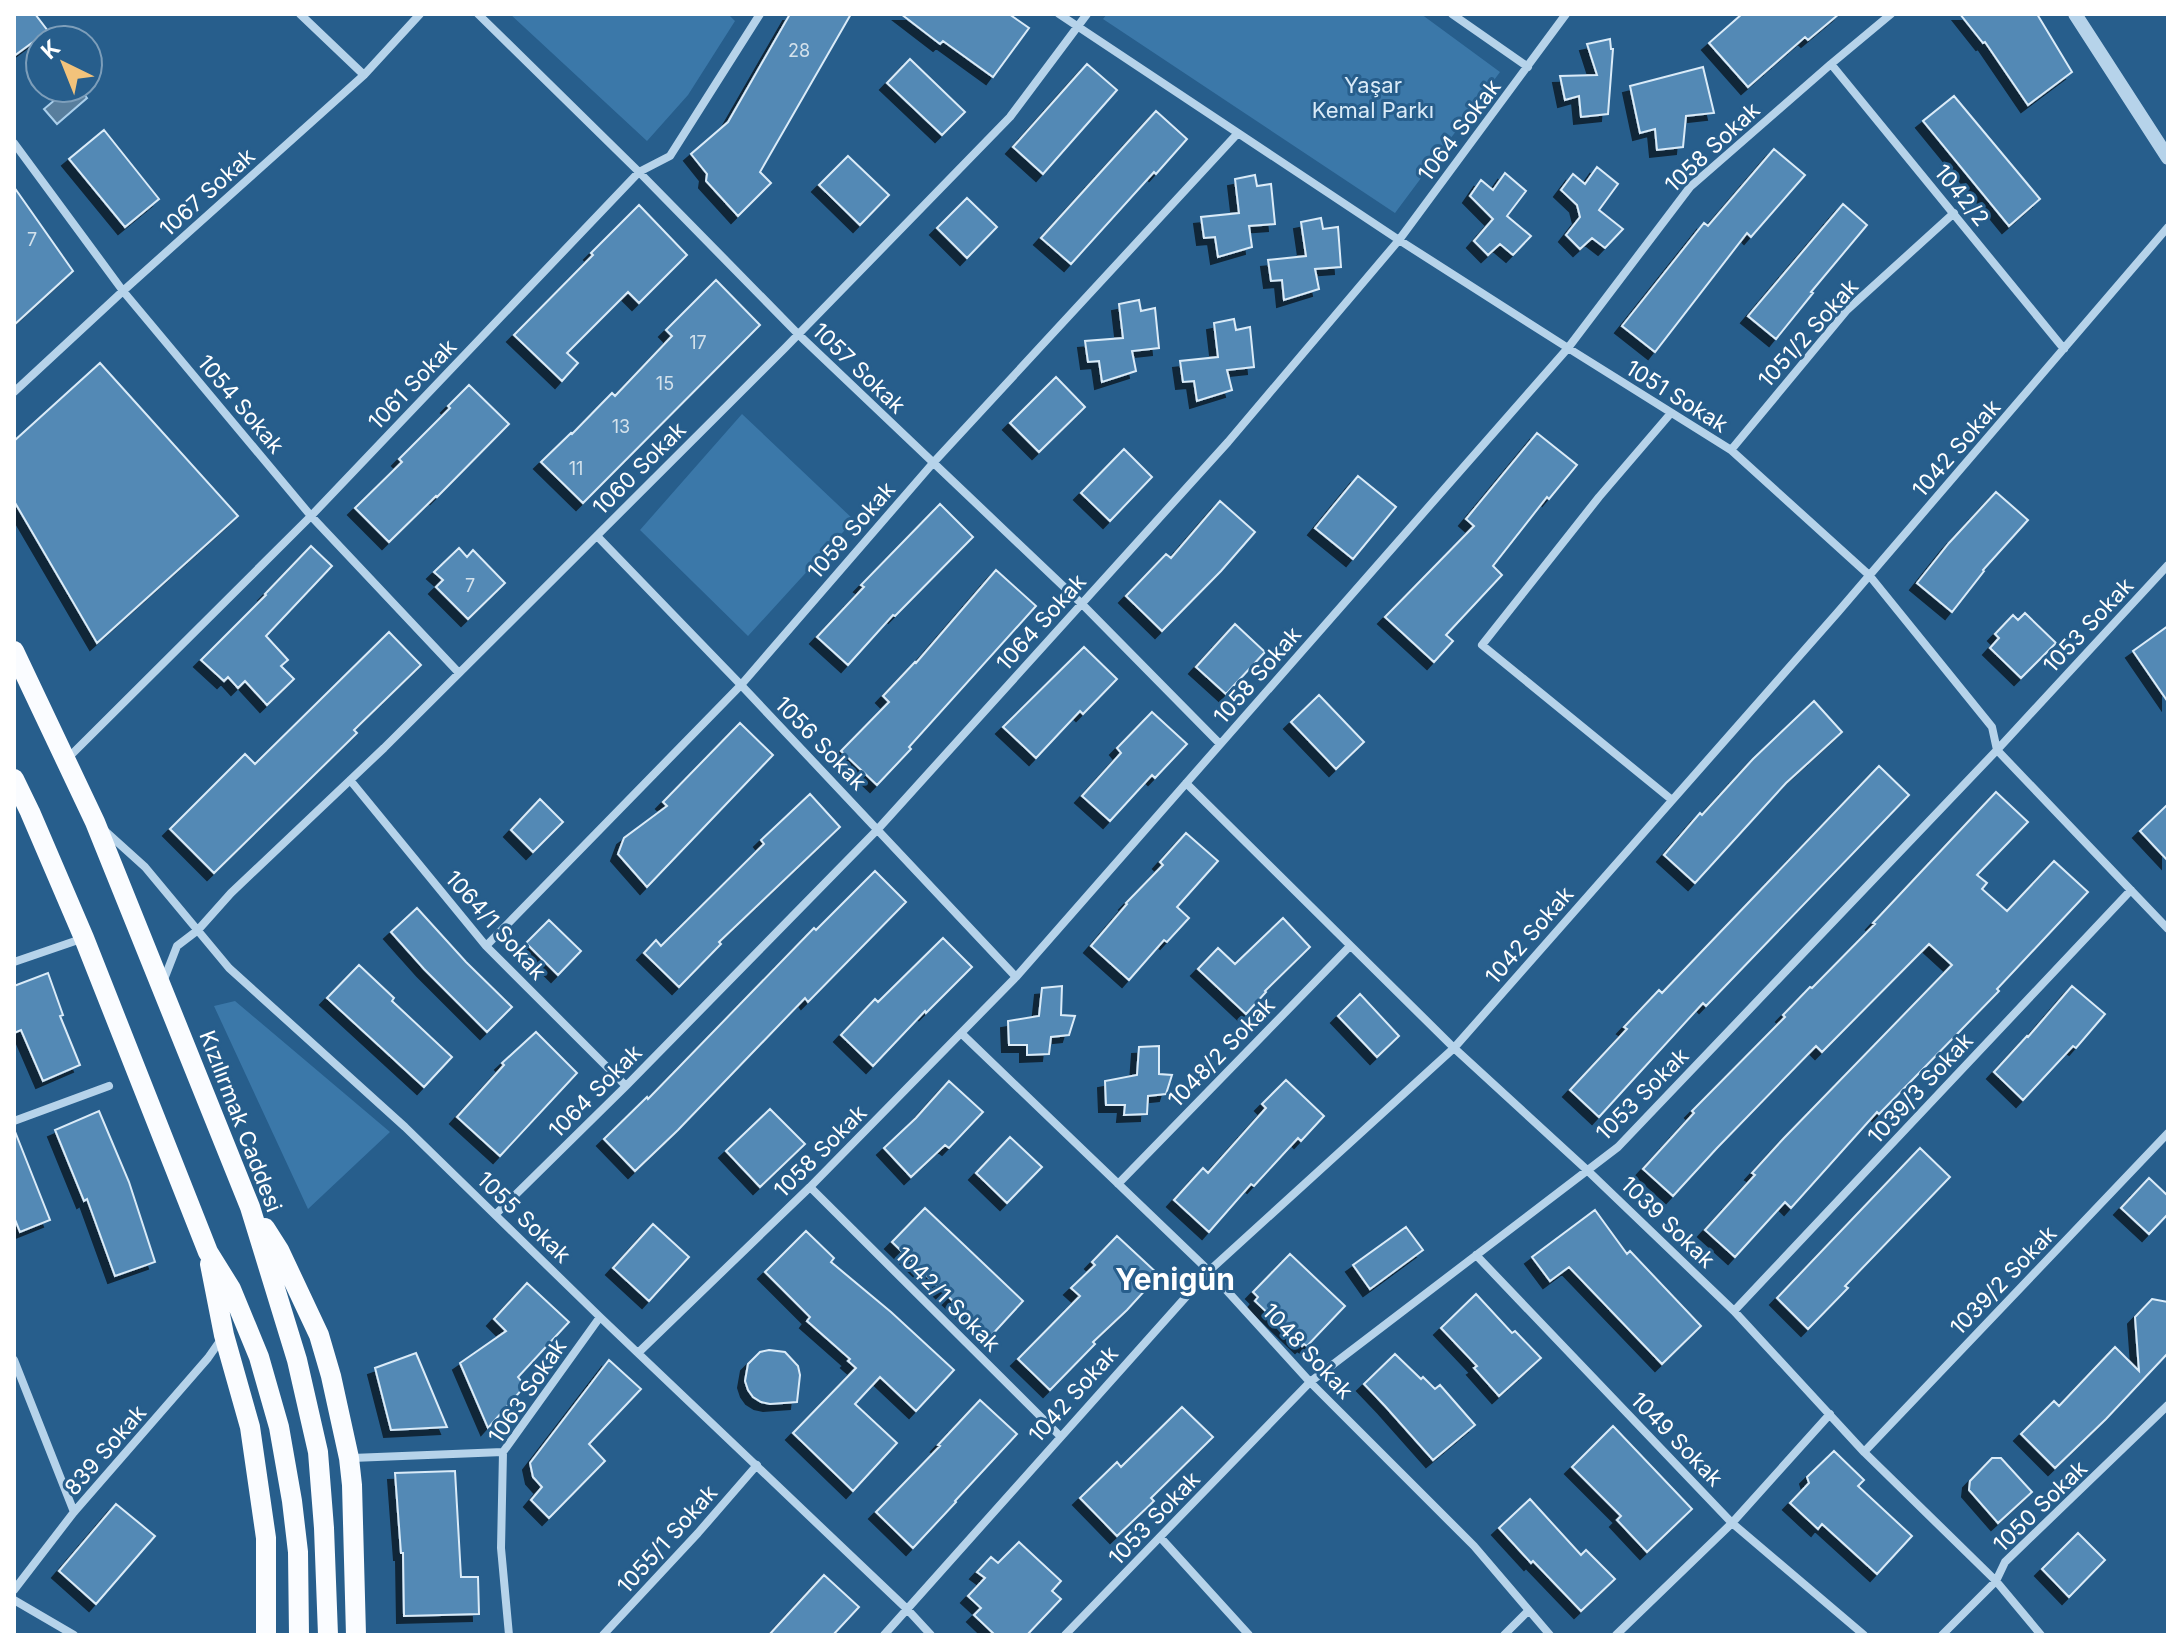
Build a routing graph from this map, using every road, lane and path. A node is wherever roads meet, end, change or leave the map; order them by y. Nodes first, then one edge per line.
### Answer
1 (300, 14) edge
2 (420, 14) edge
3 (478, 14) edge
4 (760, 14) edge
5 (1059, 14) edge
6 (1087, 14) edge
7 (1452, 14) edge
8 (1566, 14) edge
9 (1891, 14) edge
10 (2075, 14) edge
11 (1079, 26) junction
12 (1831, 64) junction
13 (1528, 67) junction
14 (364, 75) junction
15 (1238, 133) junction
16 (14, 143) edge
17 (2168, 158) edge
18 (639, 172) junction
19 (1954, 213) junction
20 (2168, 227) edge
21 (1399, 240) junction
22 (123, 291) junction
23 (798, 334) junction
24 (1568, 348) junction
25 (2064, 349) junction
26 (14, 392) edge
27 (1671, 413) junction
28 (1731, 450) junction
29 (933, 463) junction
30 (311, 516) junction
31 (597, 536) junction
32 (2168, 565) edge
33 (1869, 575) junction
34 (1082, 604) junction
35 (14, 651) edge
36 (459, 673) junction
37 (741, 685) junction
38 (1220, 744) junction
39 (1997, 750) junction
40 (65, 761) junction
41 (14, 779) edge
42 (350, 780) junction
43 (1186, 783) junction
44 (1672, 800) junction
45 (95, 822) junction
46 (878, 829) junction
47 (2131, 890) junction
48 (2168, 929) edge
49 (198, 930) junction
50 (84, 938) junction
51 (486, 946) junction
52 (1350, 946) junction
53 (14, 962) edge
54 (1016, 977) junction
55 (161, 986) junction
56 (961, 1033) junction
57 (1454, 1048) junction
58 (109, 1086) dead end
59 (626, 1086) junction
60 (14, 1121) edge
61 (2168, 1133) edge
62 (1587, 1170) junction
63 (1118, 1184) junction
64 (810, 1187) junction
65 (250, 1207) junction
66 (496, 1214) junction
67 (208, 1252) junction
68 (1476, 1255) junction
69 (1209, 1271) junction
70 (1734, 1311) junction
71 (600, 1317) junction
72 (224, 1335) junction
73 (639, 1352) junction
74 (14, 1360) edge
75 (1310, 1382) junction
76 (2168, 1405) edge
77 (1830, 1414) junction
78 (1060, 1436) junction
79 (503, 1452) junction
80 (1864, 1452) junction
81 (349, 1458) junction
82 (757, 1465) junction
83 (74, 1512) junction
84 (1732, 1523) junction
85 (1160, 1537) junction
86 (1996, 1581) junction
87 (14, 1590) edge
88 (14, 1600) edge
89 (907, 1609) junction
90 (1528, 1611) junction
91 (74, 1635) edge
92 (266, 1635) edge
93 (299, 1635) edge
94 (328, 1635) edge
95 (356, 1635) edge
96 (509, 1635) edge
97 (603, 1635) edge
98 (884, 1635) edge
99 (931, 1635) edge
100 (1065, 1635) edge
101 (1249, 1635) edge
102 (1504, 1635) edge
103 (1550, 1635) edge
104 (1616, 1635) edge
105 (1864, 1635) edge
106 (1942, 1635) edge
107 (2041, 1635) edge

1 - 14 street
2 - 14 street, 1067 Sokak
3 - 18 street, 1057 Sokak
4 - 18 street, 1061 Sokak
5 - 11 street, 1051 Sokak
6 - 11 street, 1060 Sokak
7 - 13 street
8 - 13 street, 1064 Sokak
9 - 12 street, 1058 Sokak
10 - 17 street
11 - 15 street, 1051 Sokak
11 - 23 street, 1060 Sokak
12 - 19 street, 1042/2
12 - 24 street, 1058 Sokak
13 - 21 street, 1064 Sokak
14 - 22 street, 1067 Sokak
15 - 21 street, 1051 Sokak
15 - 29 street, 1059 Sokak
16 - 22 street, 1054 Sokak
18 - 23 street, 1057 Sokak
18 - 30 street, 1061 Sokak
19 - 25 street, 1042/2
19 - 28 street, 1051/2 Sokak
20 - 25 street, 1042 Sokak
21 - 24 street, 1051 Sokak
21 - 34 street, 1064 Sokak
22 - 26 street, 1067 Sokak
22 - 30 street, 1054 Sokak
23 - 29 street, 1057 Sokak
23 - 31 street, 1060 Sokak
24 - 27 street, 1051 Sokak
24 - 38 street, 1058 Sokak
25 - 33 street, 1042 Sokak
27 - 28 street, 1051 Sokak
27 - 44 street
28 - 33 street, 1051 Sokak
29 - 34 street, 1057 Sokak
29 - 37 street, 1059 Sokak
30 - 36 street, 1054 Sokak
30 - 40 street, 1061 Sokak
31 - 36 street, 1060 Sokak
31 - 37 street, 1056 Sokak
32 - 39 street, 1053 Sokak
33 - 39 street, 1051 Sokak
33 - 44 street, 1042 Sokak
34 - 38 street, 1057 Sokak
34 - 46 street, 1064 Sokak
35 - 40 main road, Kızılırmak Caddesi
36 - 42 street, 1060 Sokak
37 - 46 street, 1056 Sokak
37 - 51 street, 1059 Sokak
38 - 43 street, 1058 Sokak
39 - 47 street, 1051 Sokak
39 - 62 street, 1053 Sokak
40 - 45 main road, Kızılırmak Caddesi
41 - 50 main road
42 - 49 street, 1060 Sokak
42 - 51 street, 1064/1 Sokak
43 - 52 street, 1039 Sokak
43 - 54 street, 1058 Sokak
44 - 57 street, 1042 Sokak
45 - 49 street, 1055 Sokak
45 - 55 main road, Kızılırmak Caddesi
46 - 54 street, 1056 Sokak
46 - 59 street, 1064 Sokak
47 - 48 street, 1051 Sokak
47 - 70 street, 1039/3 Sokak
49 - 55 street, 1060 Sokak
49 - 66 street, 1055 Sokak
50 - 53 street
50 - 67 main road
51 - 59 street, 1064/1 Sokak
52 - 57 street, 1039 Sokak
52 - 63 street, 1048/2 Sokak
54 - 56 street, 1058 Sokak
55 - 65 main road, Kızılırmak Caddesi
56 - 63 street, 1048 Sokak
56 - 64 street, 1058 Sokak
57 - 62 street, 1039 Sokak
57 - 69 street, 1042 Sokak
58 - 60 street
59 - 66 street, 1064 Sokak
61 - 80 street, 1039/2 Sokak
62 - 68 street, 1053 Sokak
62 - 70 street, 1039 Sokak
63 - 69 street, 1048 Sokak
64 - 73 street, 1058 Sokak
64 - 78 street, 1042/1 Sokak
65 - 81 main road
65 - 94 main road, Kızılırmak Caddesi
66 - 71 street, 1055 Sokak
67 - 72 main road
67 - 93 main road
68 - 75 street, 1053 Sokak
68 - 84 street, 1049 Sokak
69 - 75 street, 1048 Sokak
69 - 78 street, 1042 Sokak
70 - 77 street, 1039 Sokak
71 - 73 street, 1055 Sokak
71 - 79 street, 1063 Sokak
72 - 83 street, 839 Sokak
72 - 92 main road
73 - 82 street, 1055 Sokak
74 - 83 street
75 - 85 street, 1053 Sokak
75 - 90 street, 1048 Sokak
76 - 86 street, 1050 Sokak
77 - 80 street, 1039 Sokak
77 - 84 street
78 - 89 street, 1042 Sokak
79 - 81 street
79 - 96 street, 1063 Sokak
80 - 86 street, 1039 Sokak
81 - 95 main road
82 - 89 street, 1055 Sokak
82 - 97 street, 1055/1 Sokak
83 - 87 street, 839 Sokak
84 - 104 street
84 - 105 street, 1049 Sokak
85 - 100 street, 1053 Sokak
85 - 101 street
86 - 106 street, 1050 Sokak
86 - 107 street, 1039 Sokak
88 - 91 street
89 - 98 street, 1042 Sokak
89 - 99 street, 1055 Sokak
90 - 102 street
90 - 103 street, 1048 Sokak

